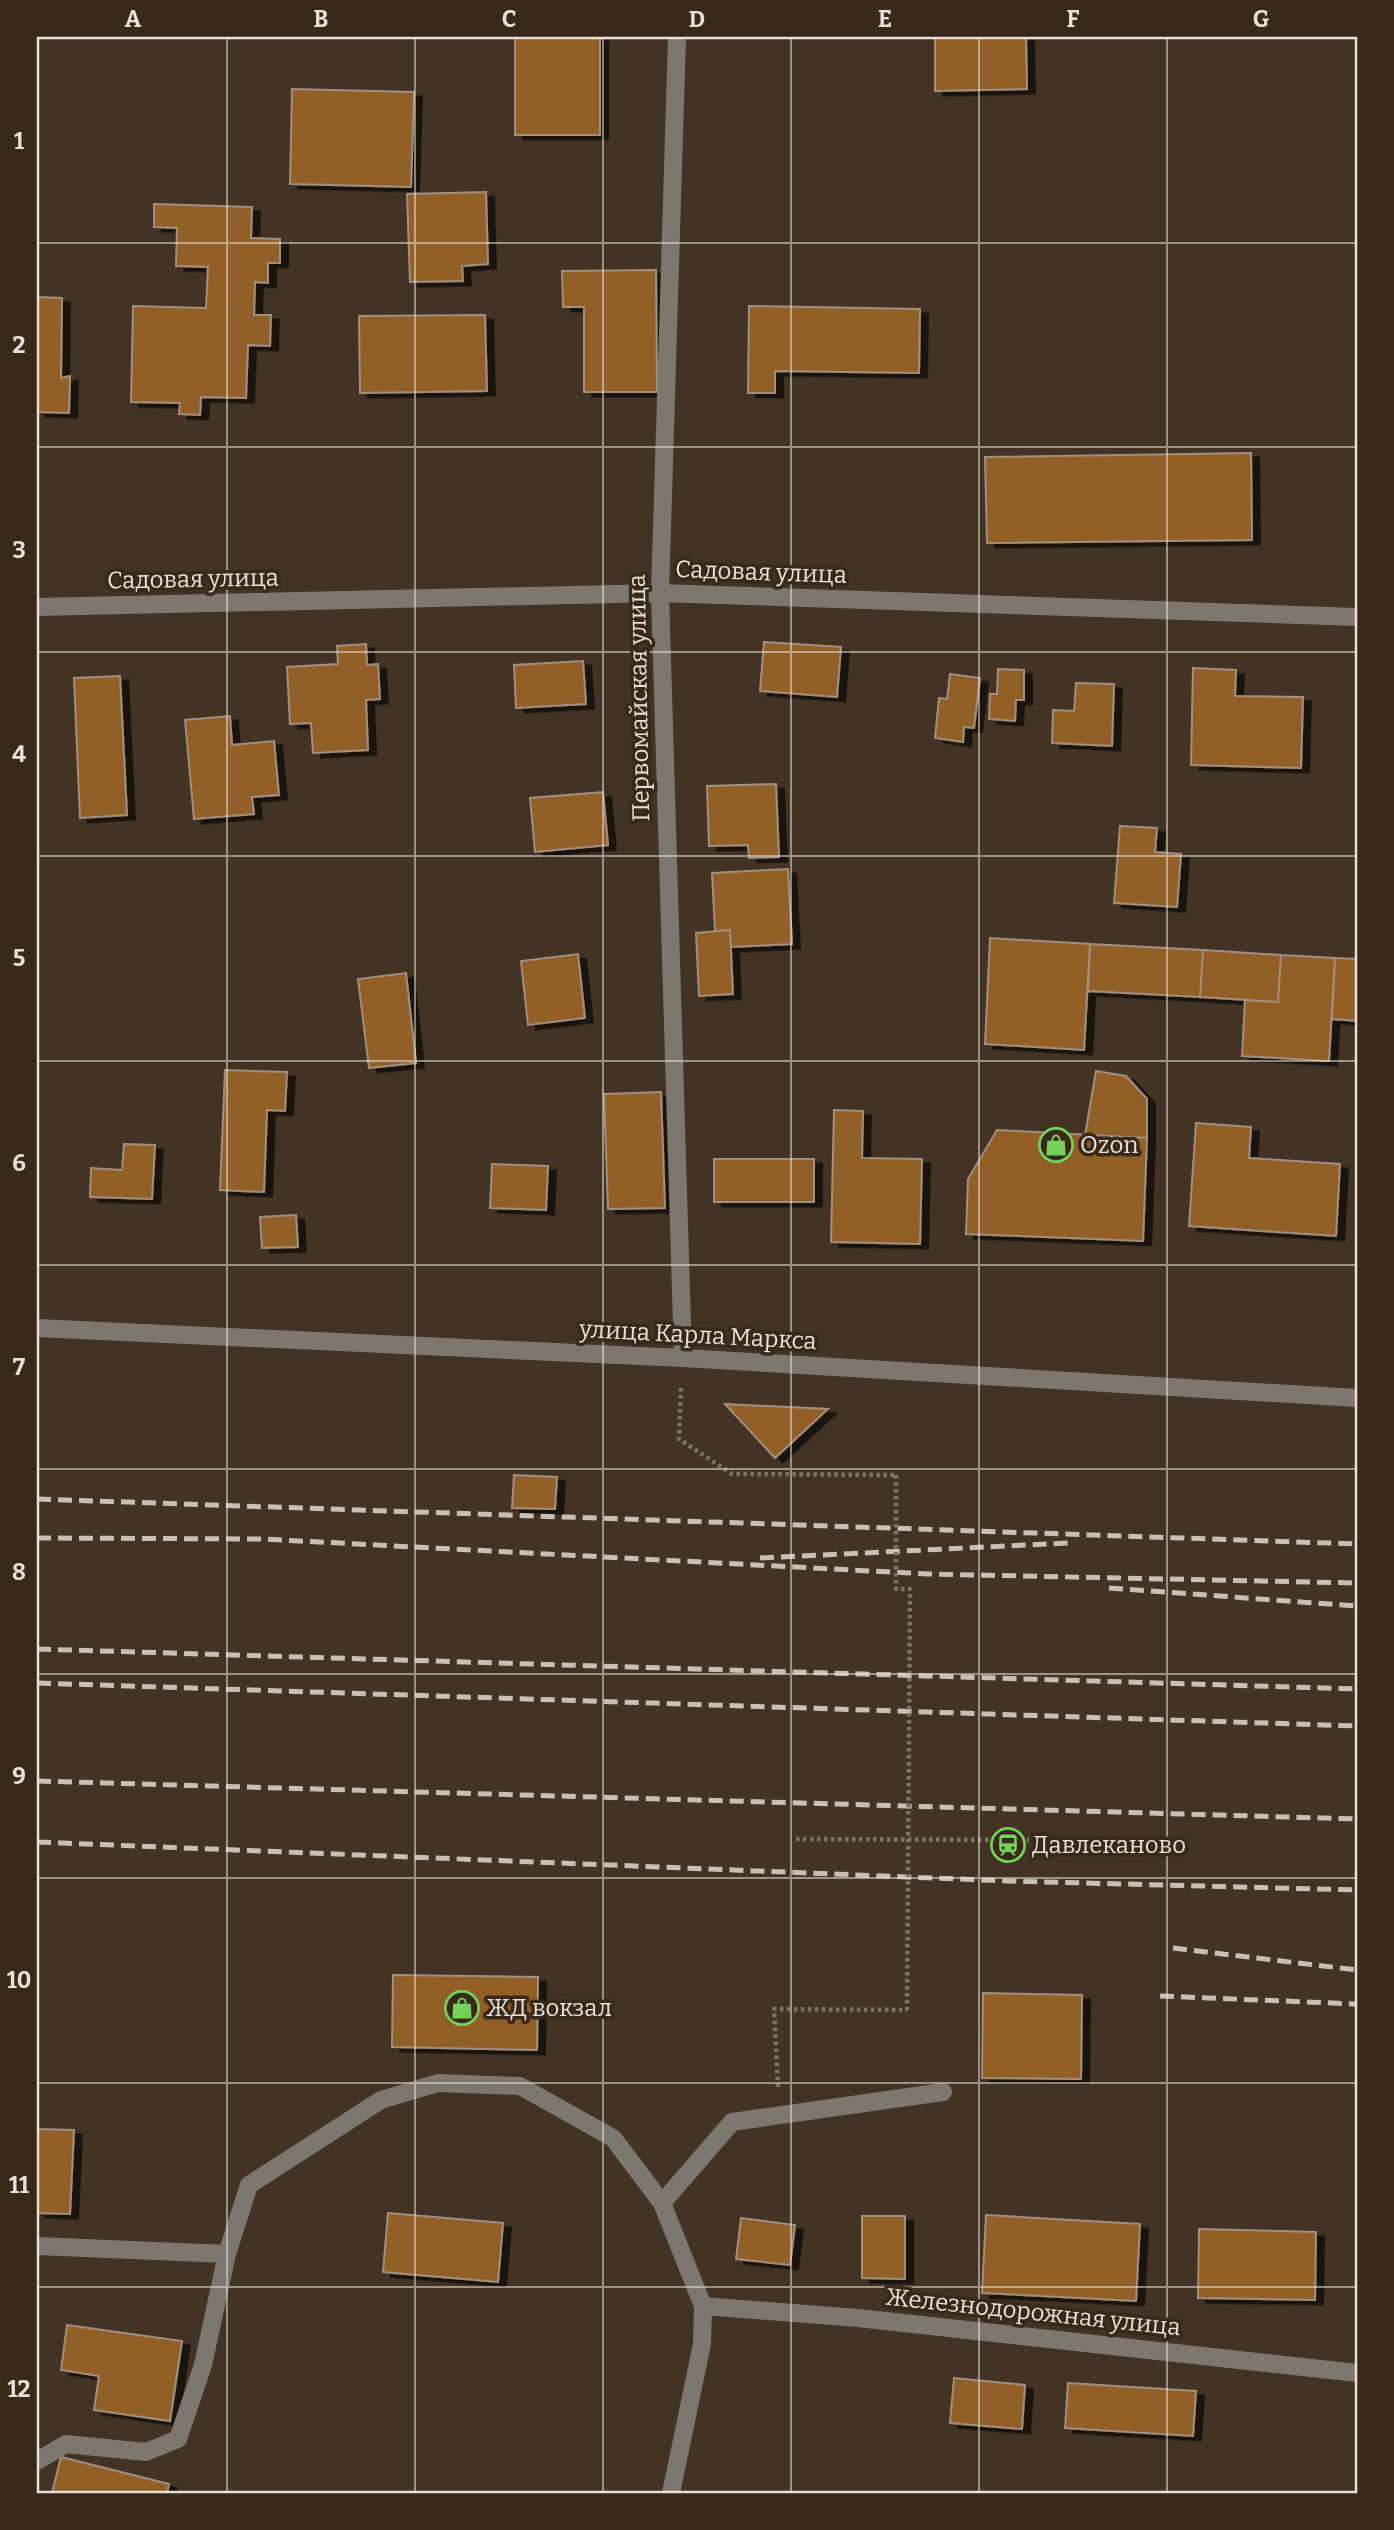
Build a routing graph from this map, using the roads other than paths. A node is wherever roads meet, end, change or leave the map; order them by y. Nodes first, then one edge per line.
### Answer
1 (677, 37) edge
2 (660, 593) junction
3 (37, 607) edge
4 (1357, 617) edge
5 (37, 1328) edge
6 (683, 1358) junction
7 (1357, 1398) edge
8 (943, 2092) dead end
9 (662, 2203) junction
10 (37, 2246) edge
11 (227, 2254) junction
12 (703, 2306) junction
13 (1357, 2372) edge
14 (37, 2461) edge
15 (671, 2493) edge

1 - 2 street, Первомайская улица
2 - 3 street, Садовая улица
2 - 4 street, Садовая улица
2 - 6 street, Первомайская улица
5 - 6 street, улица Карла Маркса
6 - 7 street, улица Карла Маркса
8 - 9 street
9 - 11 street
9 - 12 street
10 - 11 street
11 - 14 street
12 - 13 street, Железнодорожная улица
12 - 15 street

